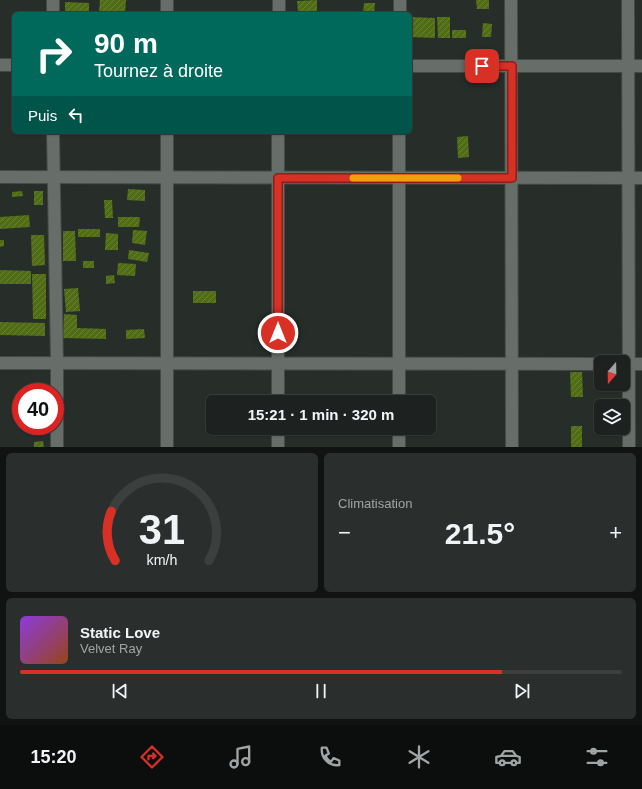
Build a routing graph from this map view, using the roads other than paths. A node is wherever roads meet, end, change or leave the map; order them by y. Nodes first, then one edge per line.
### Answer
1 (53, 0) edge
2 (168, 0) edge
3 (279, 0) edge
4 (400, 0) edge
5 (511, 0) edge
6 (628, 0) edge
7 (53, 12) edge
8 (168, 12) edge
9 (279, 12) edge
10 (400, 12) edge
11 (0, 65) edge
12 (12, 65) edge
13 (412, 66) edge
14 (512, 66) junction
15 (628, 66) junction
16 (642, 66) edge
17 (53, 134) edge
18 (167, 134) edge
19 (278, 134) edge
20 (400, 134) edge
21 (0, 177) edge
22 (53, 177) junction
23 (167, 177) junction
24 (278, 178) junction
25 (399, 178) junction
26 (512, 178) junction
27 (629, 178) junction
28 (642, 178) edge
29 (626, 355) edge
30 (0, 363) edge
31 (57, 363) junction
32 (167, 364) junction
33 (278, 364) junction
34 (399, 364) junction
35 (512, 364) junction
36 (594, 364) edge
37 (630, 364) edge
38 (642, 364) edge
39 (627, 391) edge
40 (278, 395) edge
41 (399, 395) edge
42 (278, 435) edge
43 (399, 435) edge
44 (57, 447) edge
45 (167, 447) edge
46 (278, 447) edge
47 (399, 447) edge
48 (512, 447) edge
49 (629, 447) edge

1 - 7 street
2 - 8 street
3 - 9 street
4 - 10 street
5 - 14 street
6 - 15 street
11 - 12 street
13 - 14 street
14 - 15 street
14 - 26 street
15 - 16 street
15 - 27 street
17 - 22 street
18 - 23 street
19 - 24 street
20 - 25 street
21 - 22 street
22 - 23 street
22 - 31 street
23 - 24 street
23 - 32 street
24 - 25 street
24 - 33 street
25 - 26 street
25 - 34 street
26 - 27 street
26 - 35 street
27 - 28 street
27 - 29 street
30 - 31 street
31 - 32 street
31 - 44 street
32 - 33 street
32 - 45 street
33 - 34 street
33 - 40 street
34 - 35 street
34 - 41 street
35 - 36 street
35 - 48 street
37 - 38 street
39 - 49 street
42 - 46 street
43 - 47 street

